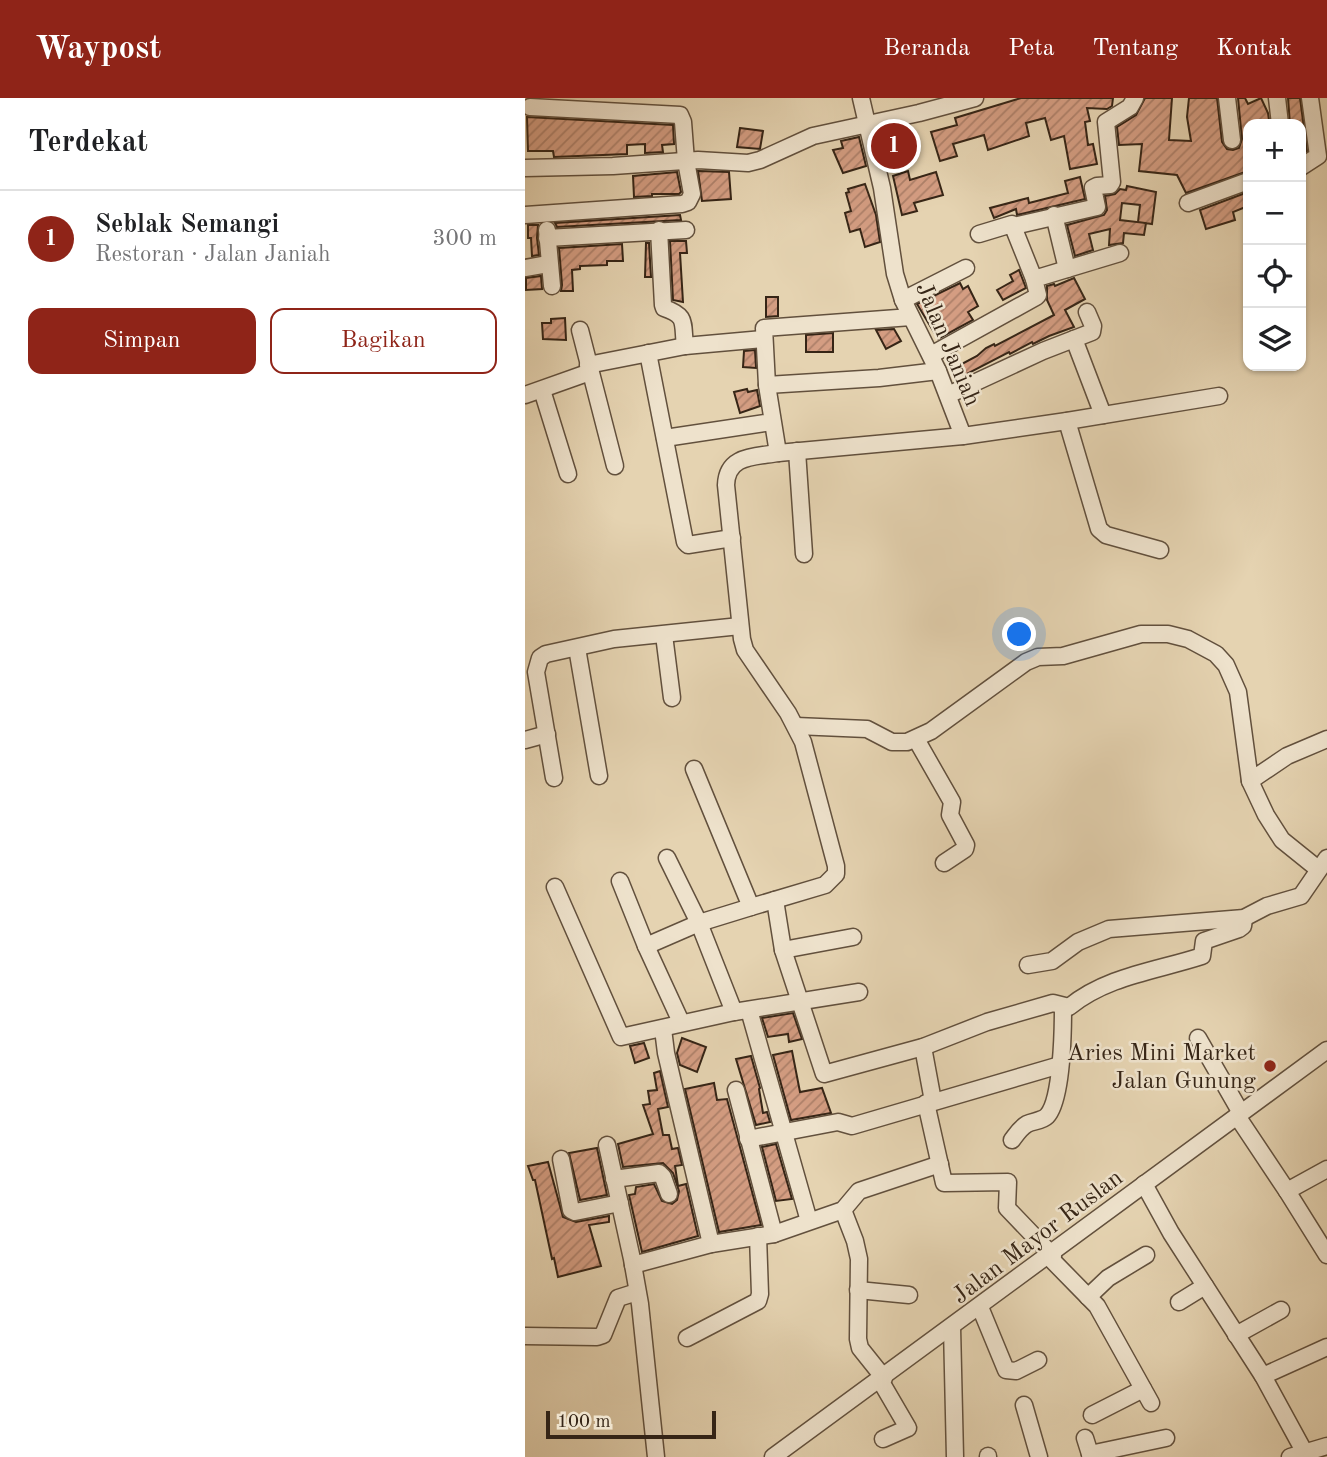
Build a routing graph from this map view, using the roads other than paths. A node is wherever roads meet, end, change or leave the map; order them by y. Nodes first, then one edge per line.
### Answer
1 (861, 98) edge
2 (975, 98) edge
3 (1135, 98) edge
4 (1227, 98) edge
5 (1277, 98) edge
6 (1310, 98) edge
7 (551, 103) edge
8 (648, 106) edge
9 (530, 107) dead end
10 (1279, 119) edge
11 (867, 125) junction
12 (1232, 140) dead end
13 (686, 161) junction
14 (1306, 164) edge
15 (525, 168) edge
16 (1245, 182) edge
17 (1188, 203) dead end
18 (546, 214) junction
19 (525, 215) edge
20 (1054, 215) junction
21 (1014, 226) junction
22 (659, 230) junction
23 (686, 230) dead end
24 (979, 234) dead end
25 (547, 239) junction
26 (1119, 253) dead end
27 (548, 264) junction
28 (525, 268) edge
29 (966, 268) dead end
30 (1067, 269) junction
31 (1034, 279) junction
32 (552, 286) dead end
33 (903, 300) junction
34 (1087, 313) dead end
35 (911, 317) junction
36 (580, 330) dead end
37 (763, 339) junction
38 (1074, 339) junction
39 (685, 346) junction
40 (648, 353) junction
41 (935, 363) junction
42 (589, 369) junction
43 (767, 385) junction
44 (541, 390) junction
45 (525, 395) edge
46 (948, 395) junction
47 (1219, 396) dead end
48 (1103, 415) junction
49 (1067, 421) junction
50 (772, 422) junction
51 (963, 436) junction
52 (665, 438) junction
53 (797, 451) junction
54 (778, 453) junction
55 (615, 467) dead end
56 (568, 474) dead end
57 (732, 538) junction
58 (1160, 550) dead end
59 (804, 554) dead end
60 (740, 626) junction
61 (664, 635) junction
62 (576, 648) junction
63 (672, 698) dead end
64 (796, 726) junction
65 (547, 734) junction
66 (916, 739) junction
67 (1327, 739) edge
68 (525, 740) edge
69 (695, 769) dead end
70 (599, 776) dead end
71 (554, 778) dead end
72 (1250, 781) junction
73 (667, 858) dead end
74 (944, 863) dead end
75 (1323, 864) edge
76 (620, 881) dead end
77 (555, 887) dead end
78 (775, 900) junction
79 (751, 907) junction
80 (1244, 918) junction
81 (699, 923) junction
82 (853, 937) dead end
83 (646, 946) junction
84 (783, 950) junction
85 (1028, 965) dead end
86 (859, 992) dead end
87 (800, 1001) junction
88 (1063, 1007) junction
89 (741, 1011) junction
90 (681, 1022) junction
91 (663, 1029) junction
92 (1198, 1038) dead end
93 (923, 1046) junction
94 (1326, 1054) edge
95 (1060, 1065) junction
96 (736, 1090) dead end
97 (930, 1102) junction
98 (1239, 1115) junction
99 (785, 1133) junction
100 (748, 1139) junction
101 (1012, 1140) dead end
102 (607, 1145) dead end
103 (561, 1159) dead end
104 (940, 1164) junction
105 (1327, 1168) edge
106 (614, 1179) junction
107 (1144, 1184) junction
108 (1287, 1191) junction
109 (669, 1194) dead end
110 (620, 1203) junction
111 (843, 1210) junction
112 (809, 1221) junction
113 (774, 1234) junction
114 (758, 1236) junction
115 (711, 1244) junction
116 (1146, 1255) dead end
117 (1327, 1255) edge
118 (1051, 1256) junction
119 (633, 1265) junction
120 (1205, 1286) junction
121 (858, 1290) junction
122 (638, 1292) junction
123 (909, 1295) dead end
124 (1088, 1297) junction
125 (1179, 1302) dead end
126 (979, 1307) junction
127 (1281, 1310) dead end
128 (952, 1327) junction
129 (1236, 1335) junction
130 (525, 1336) edge
131 (687, 1338) dead end
132 (1327, 1347) edge
133 (1038, 1360) dead end
134 (1263, 1376) junction
135 (882, 1379) junction
136 (1024, 1405) dead end
137 (1091, 1415) dead end
138 (1085, 1438) dead end
139 (1166, 1438) dead end
140 (883, 1440) dead end
141 (1327, 1446) edge
142 (795, 1451) edge
143 (1091, 1456) edge
144 (1296, 1456) edge
145 (656, 1457) edge
146 (773, 1457) edge
147 (955, 1457) edge
148 (1039, 1457) edge

1 - 11 street, Jalan Janiah
2 - 11 street
3 - 20 street
4 - 12 street
5 - 10 street
6 - 14 street
7 - 8 street
7 - 9 street
8 - 13 street
11 - 13 street
11 - 33 street, Jalan Janiah
13 - 15 street
13 - 18 street
16 - 17 street
18 - 19 street
18 - 25 street
20 - 21 street
20 - 30 street
21 - 24 street
21 - 31 street
22 - 23 street
22 - 25 street
22 - 39 street
25 - 27 street
26 - 30 street
27 - 28 street
27 - 32 street
29 - 33 street
30 - 31 street
31 - 41 street
33 - 35 street, Jalan Janiah
34 - 38 street
35 - 37 street
35 - 41 street, Jalan Janiah
36 - 42 street
37 - 39 street
37 - 43 street
38 - 46 street
38 - 48 street
39 - 40 street
40 - 42 street
40 - 52 street
41 - 43 street
41 - 46 street, Jalan Janiah
42 - 44 street
42 - 55 street
43 - 50 street
44 - 45 street
44 - 56 street
46 - 51 street, Jalan Janiah
47 - 48 street, Jalan Janiah
48 - 49 street, Jalan Janiah
49 - 51 street, Jalan Janiah
49 - 58 street
50 - 52 street
50 - 54 street
51 - 53 street
52 - 57 street
53 - 54 street
53 - 59 street
54 - 57 street
57 - 60 street
60 - 61 street
60 - 64 street
61 - 62 street
61 - 63 street
62 - 65 street
62 - 70 street
64 - 66 street
64 - 78 street
65 - 68 street
65 - 71 street
66 - 72 street
66 - 74 street
67 - 72 street
69 - 79 street
72 - 75 street
73 - 81 street
75 - 80 street
76 - 83 street
77 - 91 street
78 - 79 street
78 - 84 street
79 - 81 street
80 - 85 street
80 - 88 street
81 - 83 street
81 - 89 street
82 - 84 street
83 - 90 street
84 - 87 street
86 - 87 street
87 - 89 street
87 - 93 street
88 - 93 street
88 - 95 street
89 - 90 street
89 - 99 street
90 - 91 street
91 - 115 street
92 - 98 street
93 - 97 street
94 - 98 street, Jalan Mayor Ruslan
95 - 97 street
95 - 101 street
96 - 100 street
97 - 99 street
97 - 104 street
98 - 107 street, Jalan Mayor Ruslan
98 - 108 street
99 - 100 street
99 - 112 street
100 - 113 street
102 - 106 street
103 - 110 street
104 - 111 street
104 - 118 street
105 - 108 street
106 - 109 street
106 - 110 street
107 - 118 street, Jalan Mayor Ruslan
107 - 120 street
108 - 117 street
110 - 119 street
111 - 112 street
111 - 121 street
112 - 113 street
113 - 114 street
114 - 115 street
114 - 131 street
115 - 119 street
116 - 124 street
118 - 124 street
118 - 126 street, Jalan Mayor Ruslan
119 - 122 street
120 - 125 street
120 - 129 street
121 - 123 street
121 - 135 street
122 - 130 street
122 - 145 street
124 - 137 street
126 - 128 street, Jalan Mayor Ruslan
126 - 133 street
127 - 129 street
128 - 135 street, Jalan Mayor Ruslan
128 - 147 street
129 - 134 street
132 - 134 street
134 - 144 street
135 - 140 street
135 - 142 street, Jalan Mayor Ruslan
136 - 148 street
138 - 143 street
139 - 143 street
141 - 144 street
142 - 146 street, Jalan Mayor Ruslan

